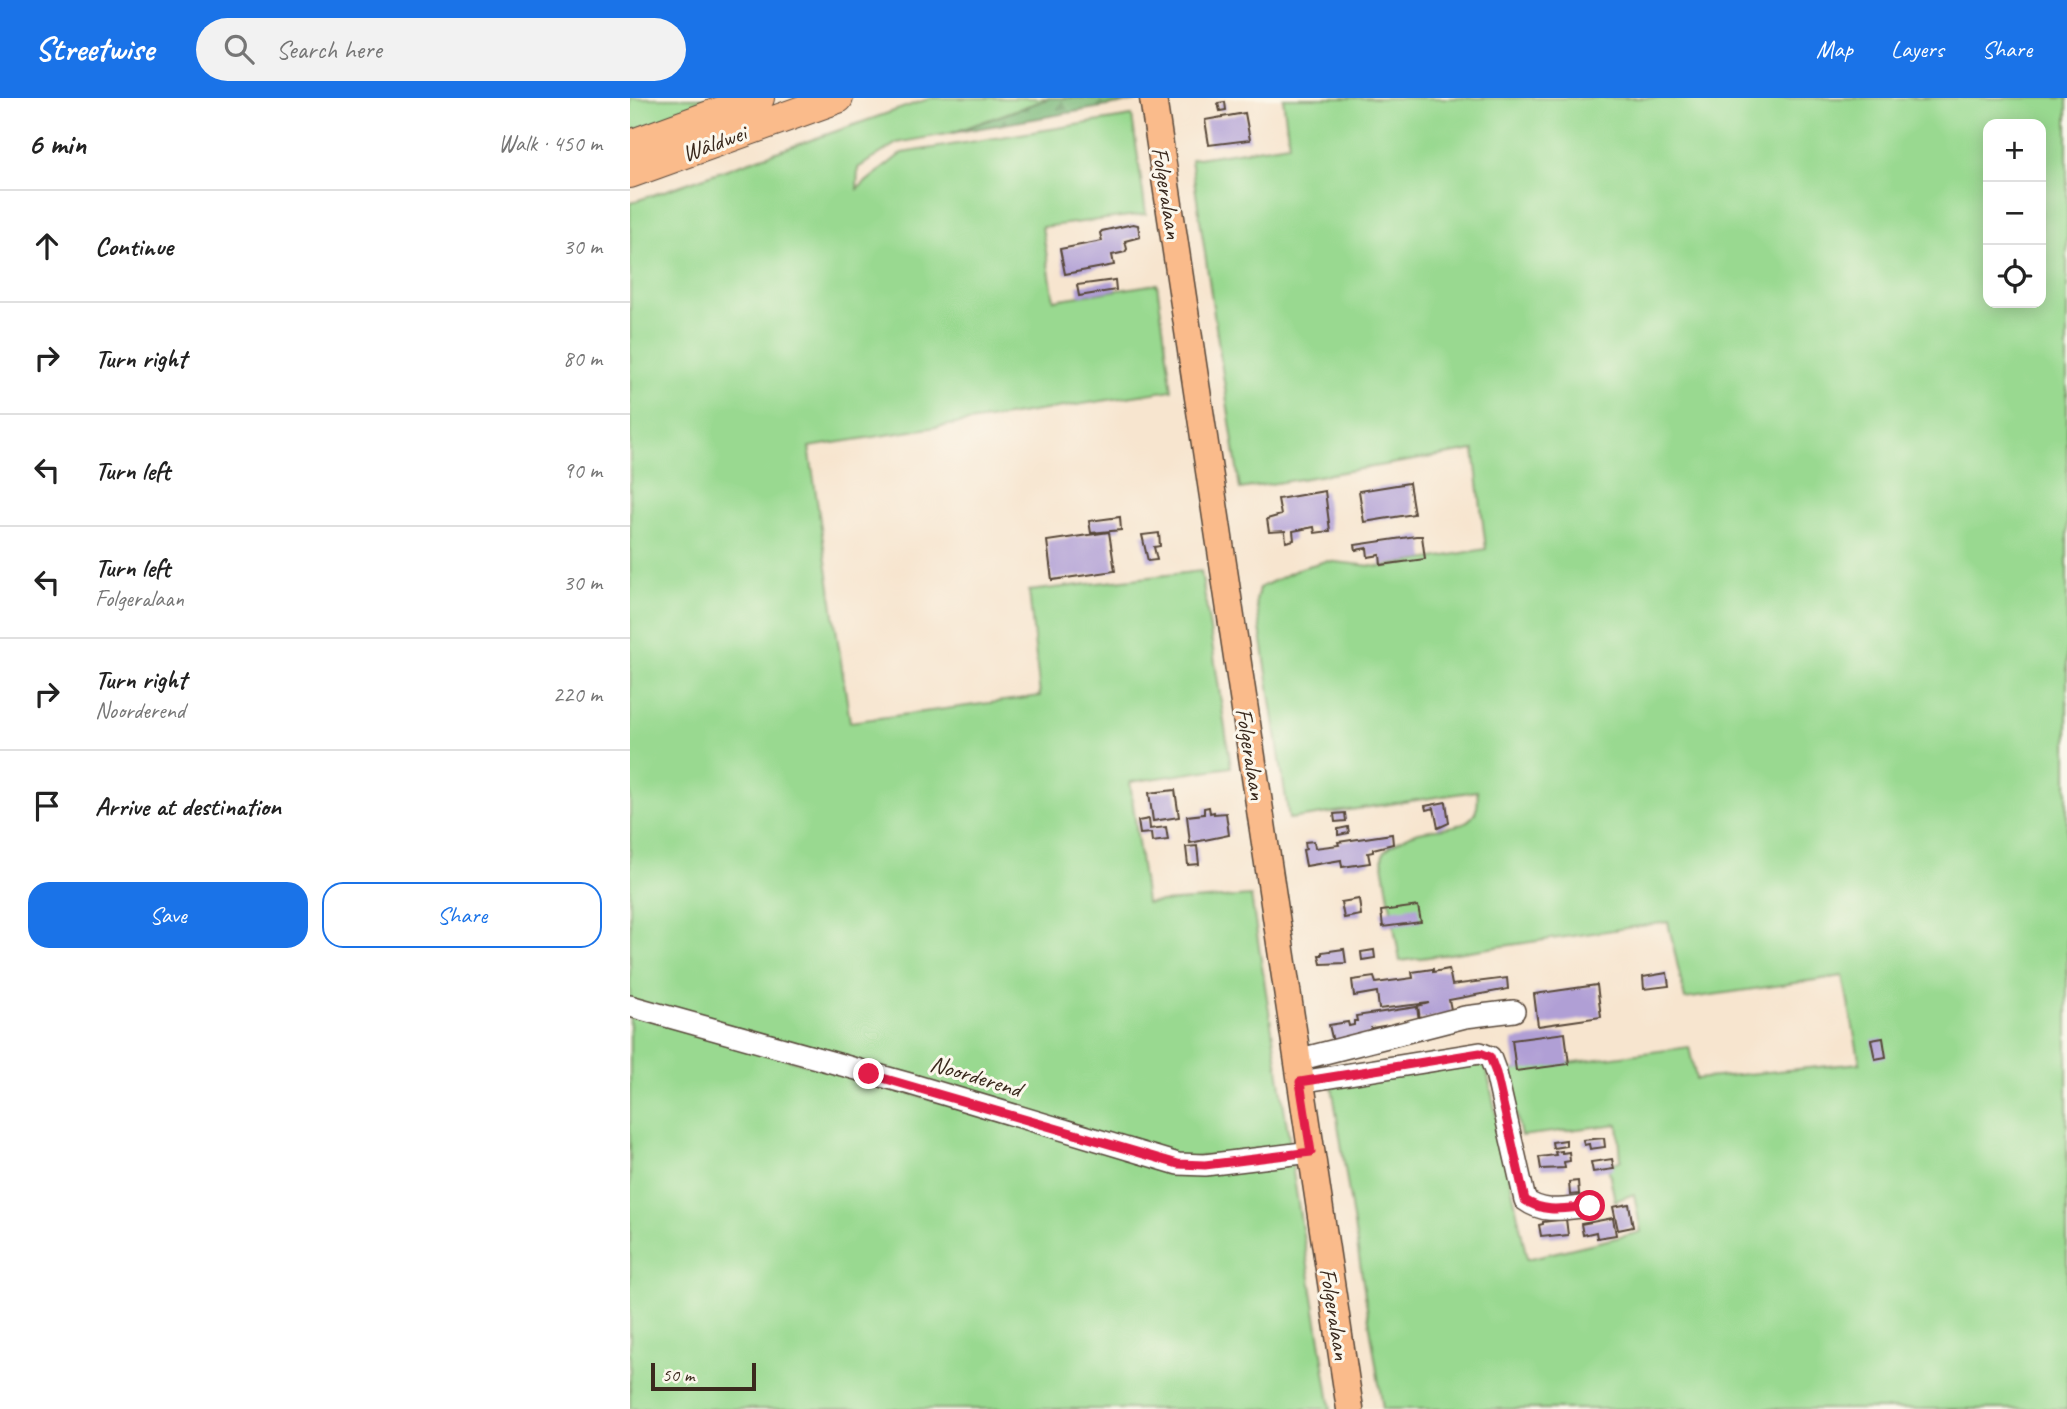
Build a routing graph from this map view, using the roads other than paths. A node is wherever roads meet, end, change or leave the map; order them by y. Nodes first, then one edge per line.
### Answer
1 (759, 98) edge
2 (838, 98) edge
3 (1153, 98) edge
4 (630, 145) edge
5 (630, 173) edge
6 (630, 1006) edge
7 (1514, 1011) dead end
8 (1298, 1071) junction
9 (1311, 1152) junction
10 (1590, 1206) dead end
11 (1350, 1409) edge

1 - 4 highway, Wâldwei
2 - 5 highway, Wâldwei
3 - 8 main road, Folgeralaan
6 - 9 street, Noorderend
7 - 8 street
8 - 9 main road, Folgeralaan
8 - 10 street
9 - 11 main road, Folgeralaan

